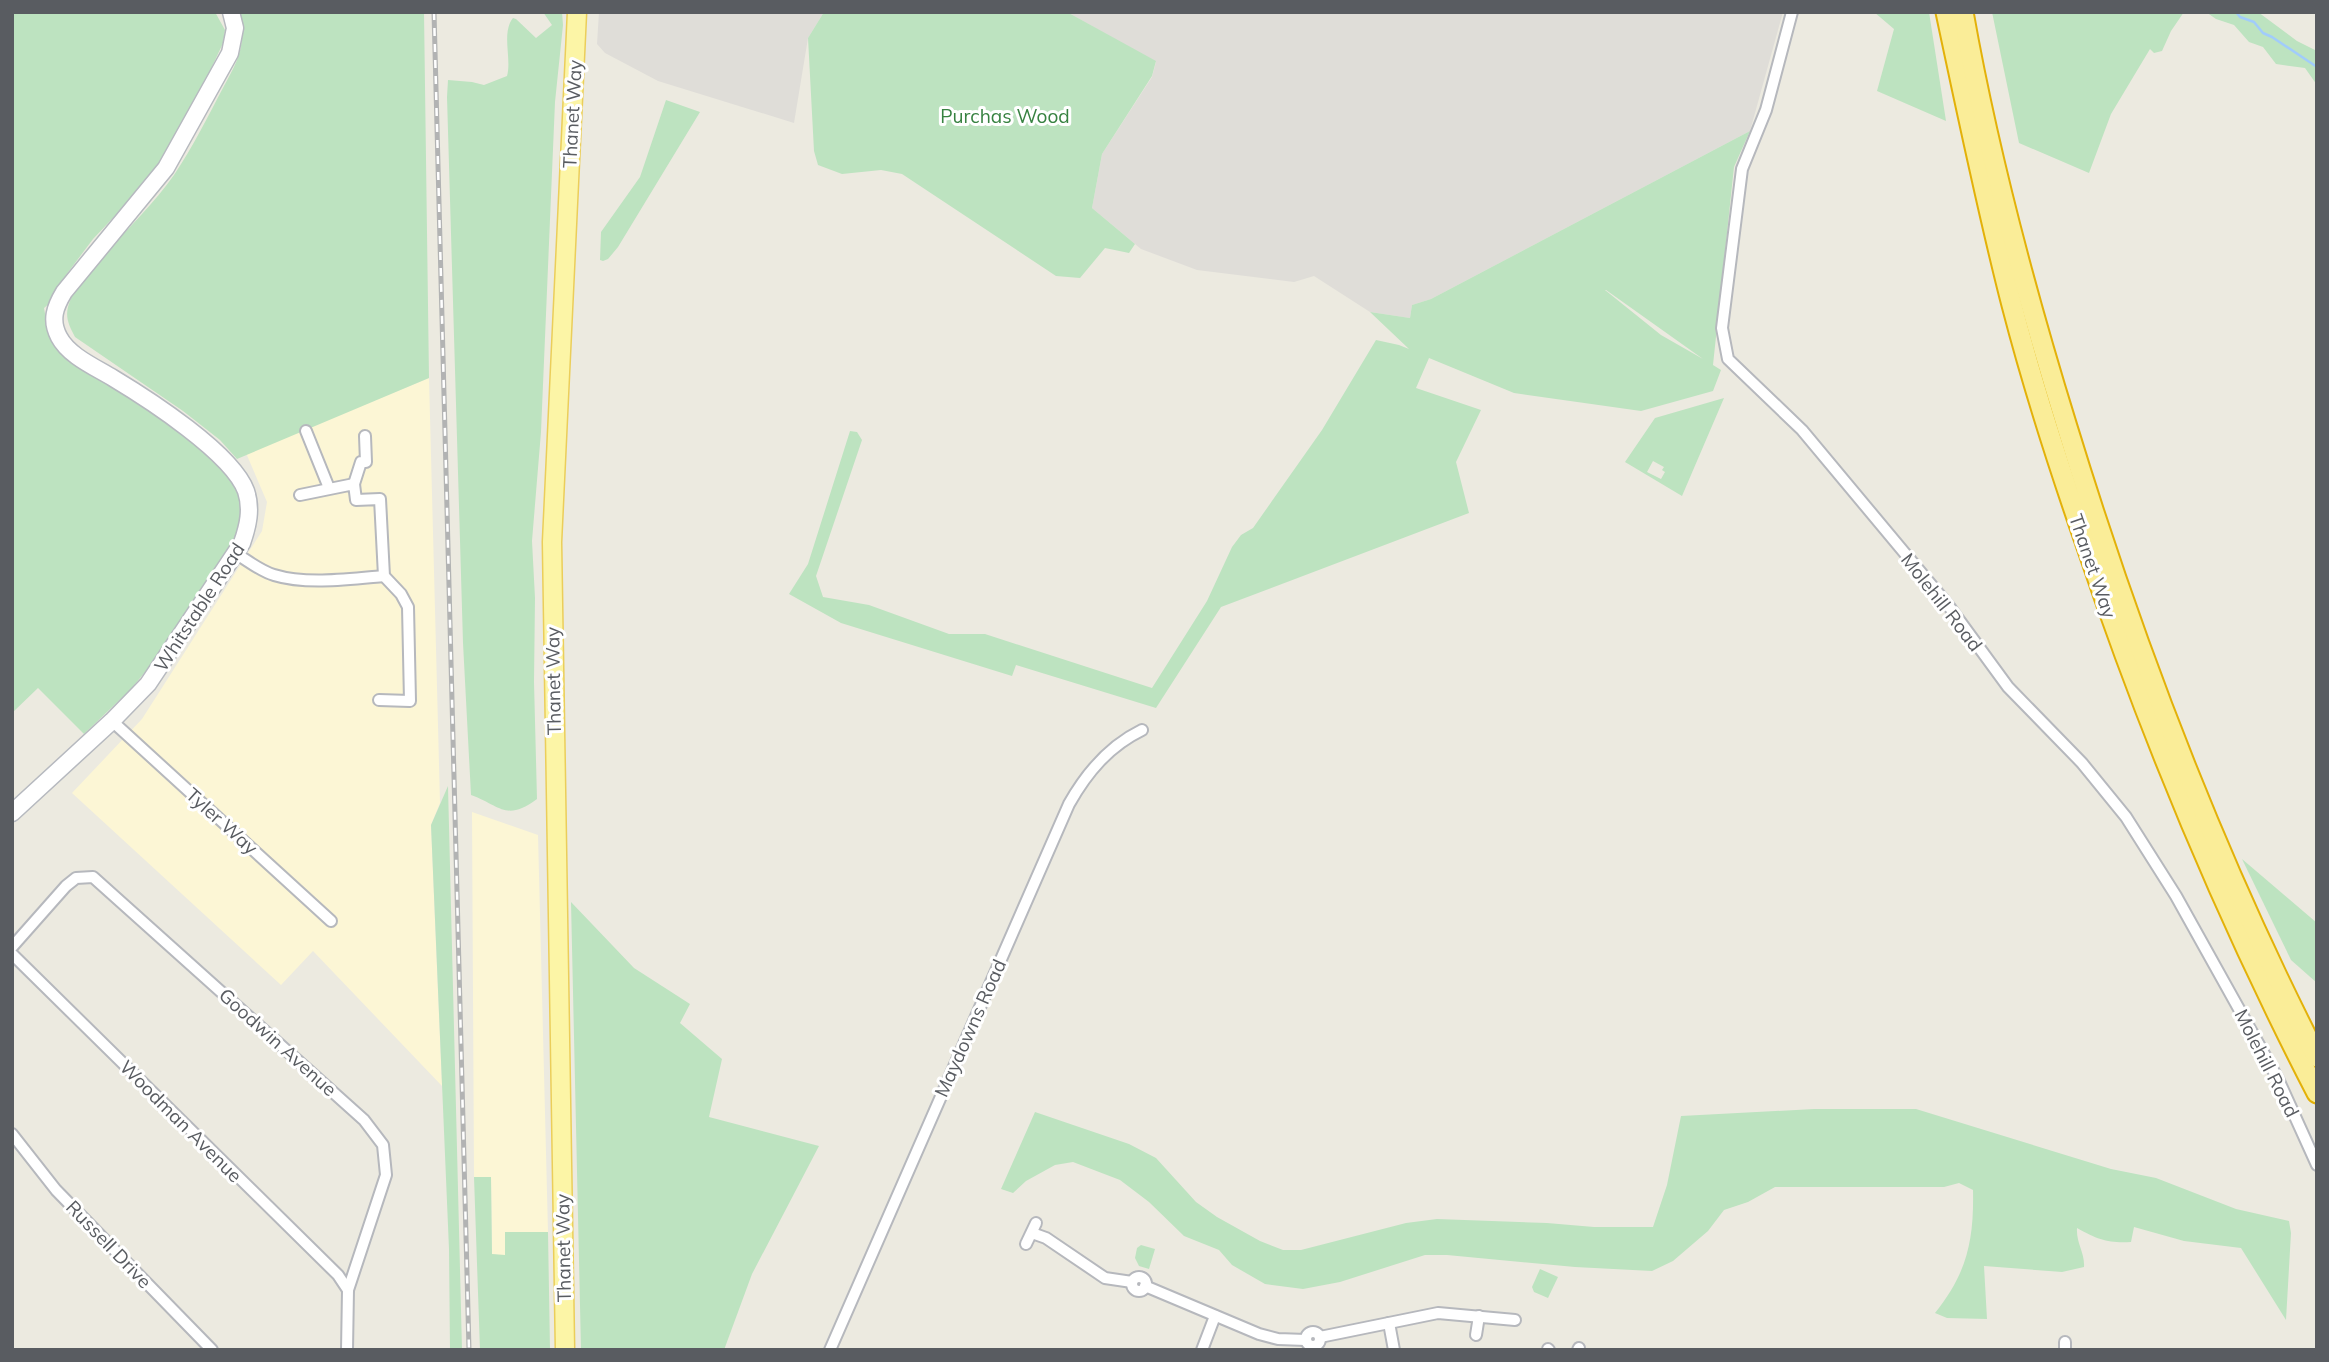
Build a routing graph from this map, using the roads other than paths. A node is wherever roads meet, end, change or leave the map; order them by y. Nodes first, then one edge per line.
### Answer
1 (231, 12) edge
2 (577, 12) edge
3 (1792, 12) edge
4 (1946, 12) edge
5 (1963, 12) edge
6 (306, 431) dead end
7 (365, 436) dead end
8 (354, 484) junction
9 (329, 488) junction
10 (300, 495) dead end
11 (235, 553) junction
12 (384, 576) junction
13 (379, 700) dead end
14 (112, 721) junction
15 (1142, 730) dead end
16 (12, 813) edge
17 (331, 921) dead end
18 (12, 947) edge
19 (12, 954) edge
20 (2317, 1057) edge
21 (2317, 1093) edge
22 (12, 1134) edge
23 (2317, 1165) edge
24 (1026, 1244) dead end
25 (348, 1290) junction
26 (1479, 1316) junction
27 (1215, 1317) junction
28 (1515, 1320) dead end
29 (1389, 1323) junction
30 (1476, 1335) dead end
31 (212, 1350) edge
32 (346, 1350) edge
33 (565, 1350) edge
34 (830, 1350) edge
35 (1202, 1350) edge
36 (1394, 1350) edge

1 - 11 main road, Whitstable Road
2 - 33 main road, Thanet Way
3 - 23 street, Molehill Road
4 - 21 highway, Thanet Way
5 - 20 highway, Thanet Way
6 - 9 street
7 - 8 street
8 - 9 street
8 - 12 street
9 - 10 street
11 - 12 street
11 - 14 main road, Whitstable Road
12 - 13 street
14 - 16 main road, Whitstable Road
14 - 17 street, Tyler Way
15 - 34 street, Maydowns Road
18 - 25 street, Goodwin Avenue
19 - 25 street, Woodman Avenue
22 - 31 street, Russell Drive
24 - 27 street
25 - 32 street, Goodwin Avenue
26 - 28 street
26 - 29 street
26 - 30 street
27 - 29 street
27 - 35 street
29 - 36 street

